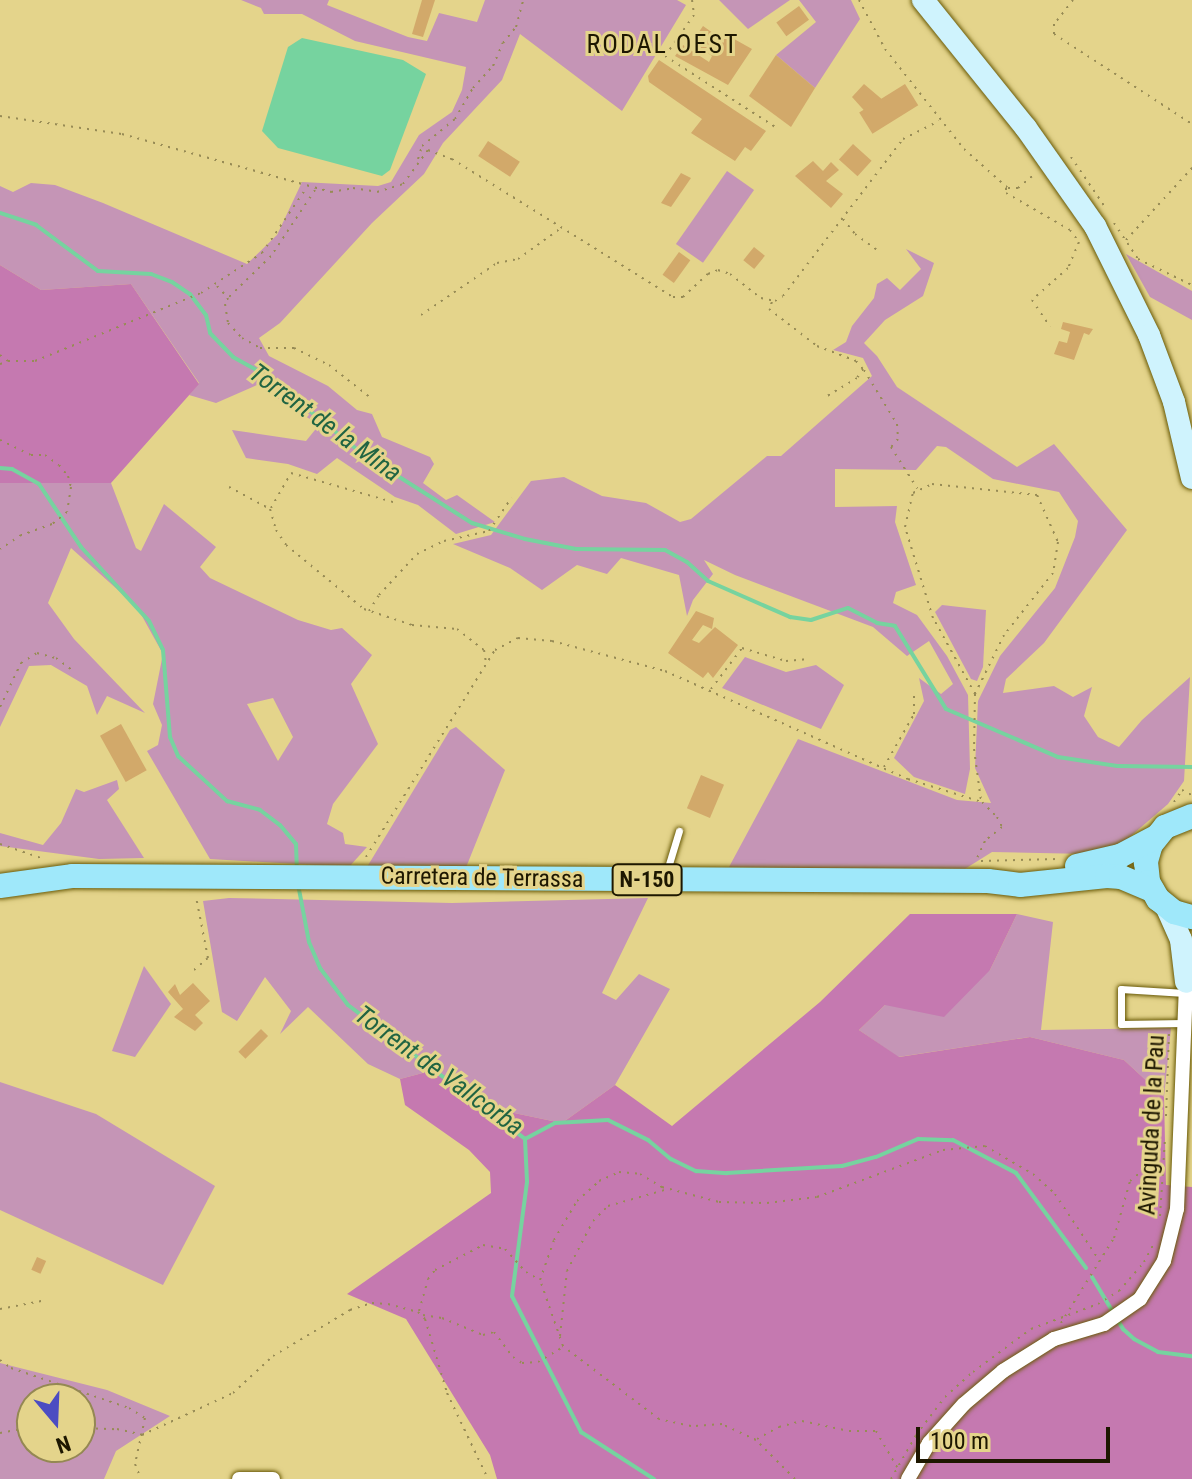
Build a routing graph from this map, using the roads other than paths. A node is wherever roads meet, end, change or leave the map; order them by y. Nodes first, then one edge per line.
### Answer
1 (923, 0) edge
2 (1192, 478) edge
3 (1192, 797) edge
4 (1179, 815) edge
5 (679, 831) dead end
6 (1155, 837) junction
7 (0, 867) edge
8 (65, 874) junction
9 (976, 875) junction
10 (665, 880) junction
11 (0, 886) edge
12 (1159, 898) junction
13 (1192, 917) edge
14 (1192, 957) edge
15 (1186, 988) junction
16 (1177, 1024) junction
17 (1187, 1070) edge
18 (239, 1479) edge
19 (273, 1479) edge
20 (906, 1479) edge

1 - 2 street
3 - 4 street
4 - 6 main road, N-150
5 - 10 lane
6 - 9 main road, Carretera de Terrassa / N-150
6 - 12 main road
7 - 8 main road, Carretera de Terrassa / N-150
8 - 10 main road, Carretera de Terrassa / N-150
8 - 11 main road, Carretera de Terrassa / N-150
9 - 10 main road, Carretera de Terrassa / N-150
9 - 12 main road, Carretera de Terrassa / N-150
12 - 13 main road, N-150
12 - 15 street, Avinguda de la Pau
14 - 15 street, Avinguda de la Pau
15 - 16 street, Avinguda de la Pau
15 - 16 lane
16 - 17 street, Avinguda de la Pau
17 - 20 street, Avinguda de la Pau
18 - 19 street

